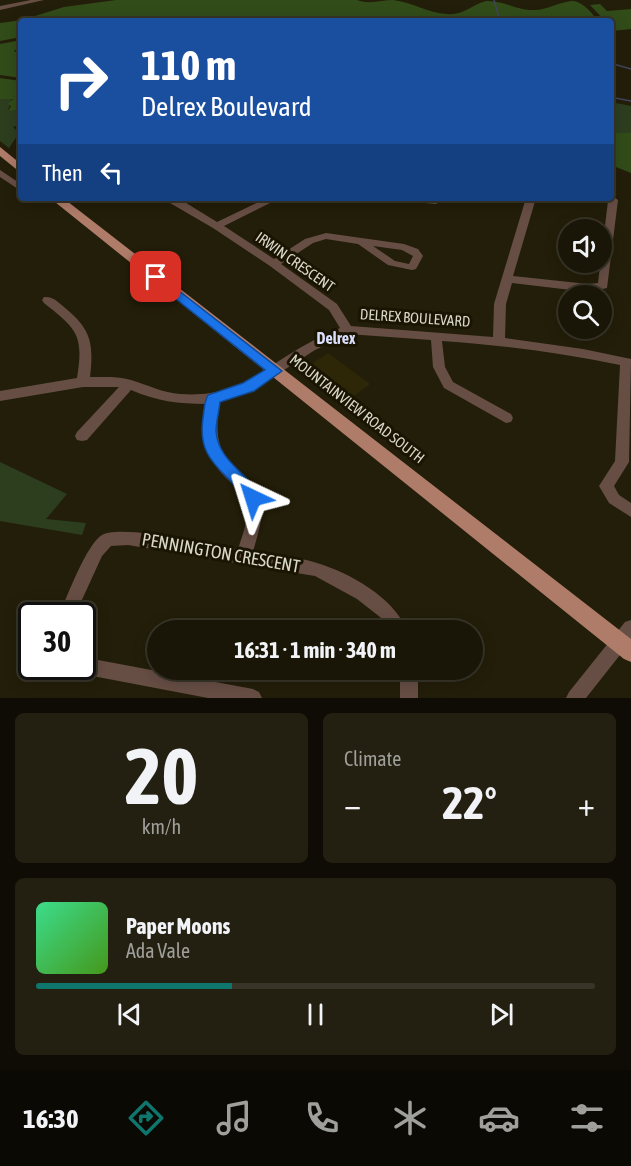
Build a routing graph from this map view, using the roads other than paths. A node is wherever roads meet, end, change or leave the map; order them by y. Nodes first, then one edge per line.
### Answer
1 (41, 0) edge
2 (0, 8) edge
3 (0, 150) edge
4 (5, 160) edge
5 (18, 168) edge
6 (0, 173) edge
7 (18, 186) edge
8 (60, 201) edge
9 (173, 201) edge
10 (269, 201) edge
11 (530, 201) edge
12 (613, 201) edge
13 (217, 226) junction
14 (362, 242) dead end
15 (274, 264) junction
16 (506, 279) junction
17 (48, 300) dead end
18 (347, 330) junction
19 (436, 335) junction
20 (499, 341) junction
21 (628, 363) edge
22 (274, 371) junction
23 (83, 382) junction
24 (129, 384) junction
25 (0, 396) edge
26 (213, 399) junction
27 (506, 418) dead end
28 (82, 436) dead end
29 (631, 511) edge
30 (244, 556) junction
31 (73, 602) edge
32 (394, 620) edge
33 (627, 641) edge
34 (96, 668) edge
35 (410, 680) edge
36 (253, 698) edge
37 (409, 698) edge
38 (575, 698) edge

1 - 2 street
3 - 4 main road
4 - 5 main road
6 - 7 street
8 - 22 main road, MOUNTAINVIEW ROAD SOUTH
9 - 13 street, IRWIN CRESCENT
10 - 13 street, IRWIN CRESCENT
11 - 16 street
12 - 16 street
13 - 15 street, IRWIN CRESCENT
14 - 15 street
15 - 18 street, IRWIN CRESCENT
16 - 20 street
17 - 23 street
18 - 19 street, DELREX BOULEVARD
18 - 22 street, DELREX BOULEVARD
19 - 20 street, DELREX BOULEVARD
19 - 27 street
20 - 21 street, DELREX BOULEVARD
21 - 29 street
22 - 26 street, DELREX BOULEVARD
22 - 33 main road, MOUNTAINVIEW ROAD SOUTH
23 - 24 street, DELREX BOULEVARD
23 - 25 street, DELREX BOULEVARD
24 - 26 street, DELREX BOULEVARD
24 - 28 street
26 - 30 street
30 - 31 street, PENNINGTON CRESCENT
30 - 32 street, PENNINGTON CRESCENT
33 - 38 street
34 - 36 street
35 - 37 street

